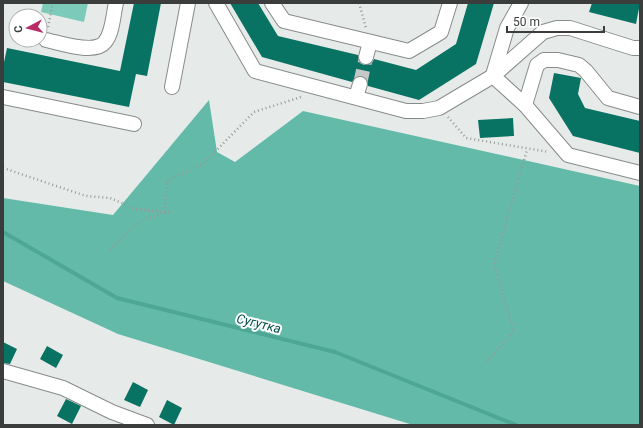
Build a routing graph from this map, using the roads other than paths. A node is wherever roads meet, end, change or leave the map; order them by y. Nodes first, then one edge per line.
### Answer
1 (116, 3) edge
2 (188, 3) edge
3 (216, 3) edge
4 (272, 3) edge
5 (450, 3) edge
6 (521, 3) edge
7 (48, 40) edge
8 (370, 42) junction
9 (640, 48) edge
10 (366, 57) tunnel mouth
11 (492, 76) junction
12 (172, 87) dead end
13 (3, 97) edge
14 (525, 105) junction
15 (640, 107) edge
16 (134, 124) dead end
17 (640, 173) edge
18 (3, 371) edge
19 (147, 425) edge

1 - 7 lane
2 - 12 lane
3 - 11 lane
4 - 8 lane
5 - 8 lane
6 - 11 lane
8 - 10 lane
9 - 11 lane
11 - 14 lane
13 - 16 lane
14 - 15 lane
14 - 17 lane
18 - 19 lane

